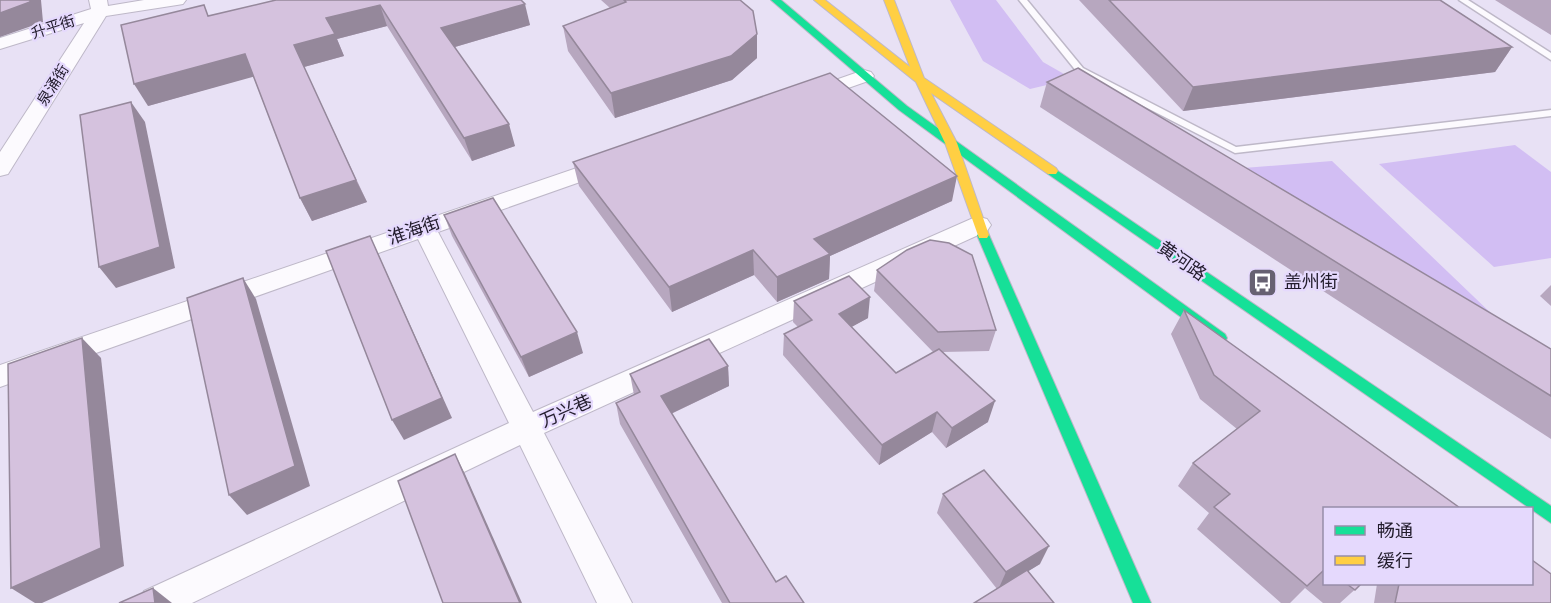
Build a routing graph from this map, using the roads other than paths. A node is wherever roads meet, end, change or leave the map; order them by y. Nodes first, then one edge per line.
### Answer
1 (177, 0) edge
2 (776, 0) edge
3 (819, 0) edge
4 (889, 0) edge
5 (1023, 0) edge
6 (1463, 0) edge
7 (99, 6) edge
8 (0, 44) edge
9 (1551, 57) edge
10 (864, 76) junction
11 (920, 80) junction
12 (785, 104) edge
13 (1551, 113) edge
14 (951, 142) junction
15 (627, 157) edge
16 (0, 169) edge
17 (979, 225) junction
18 (424, 227) junction
19 (1232, 347) edge
20 (0, 376) edge
21 (526, 428) junction
22 (1551, 515) edge
23 (156, 603) edge
24 (615, 603) edge
25 (1142, 603) edge

1 - 7 street, 升平街
2 - 10 main road
3 - 11 main road, 黄河路
4 - 11 main road
5 - 13 lane
6 - 9 lane
7 - 8 street, 升平街
7 - 16 street, 泉涌街
10 - 12 street
10 - 14 main road
11 - 14 main road
11 - 22 main road, 黄河路
14 - 17 main road
14 - 19 main road
15 - 18 street, 淮海街
17 - 21 street, 万兴巷
17 - 25 main road
18 - 20 street, 淮海街
18 - 21 street
21 - 23 street, 万兴巷
21 - 24 street

